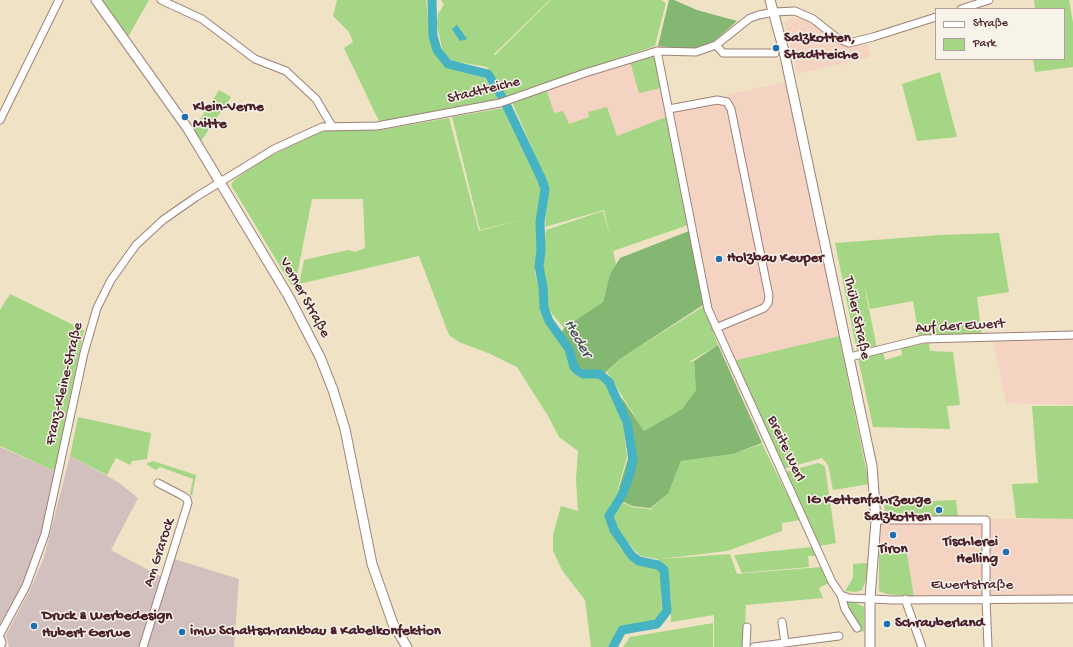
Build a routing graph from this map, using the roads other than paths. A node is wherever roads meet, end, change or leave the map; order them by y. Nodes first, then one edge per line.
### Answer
1 (59, 0) edge
2 (96, 0) edge
3 (161, 0) edge
4 (770, 0) edge
5 (989, 0) edge
6 (964, 8) edge
7 (774, 12) junction
8 (935, 17) edge
9 (716, 45) junction
10 (657, 51) junction
11 (775, 53) dead end
12 (669, 108) junction
13 (0, 120) edge
14 (332, 126) junction
15 (221, 183) junction
16 (716, 328) junction
17 (1073, 335) edge
18 (850, 357) junction
19 (158, 483) dead end
20 (876, 520) junction
21 (841, 595) junction
22 (870, 598) junction
23 (905, 599) junction
24 (986, 599) junction
25 (1073, 599) edge
26 (782, 622) dead end
27 (747, 627) dead end
28 (857, 628) dead end
29 (0, 636) edge
30 (839, 636) dead end
31 (785, 643) junction
32 (0, 647) edge
33 (143, 647) edge
34 (407, 647) edge
35 (746, 647) edge
36 (754, 647) edge
37 (870, 647) edge
38 (922, 647) edge
39 (988, 647) edge

1 - 13 street
2 - 15 main road, Verner Straße
3 - 14 street
4 - 7 main road, Thüler Straße
5 - 6 street
7 - 8 street, Stadtteiche
7 - 9 street, Stadtteiche
7 - 18 main road, Thüler Straße
9 - 10 street, Stadtteiche
9 - 11 street
10 - 12 street, Breite Werl
10 - 14 street, Stadtteiche
12 - 16 street, Breite Werl
12 - 16 street
14 - 15 street, Stadtteiche
15 - 29 street, Franz-Kleine-Straße
15 - 34 main road, Verner Straße
16 - 21 street, Breite Werl
17 - 18 street, Auf der Ewert
18 - 20 main road, Thüler Straße
19 - 33 street, Am Grarock
20 - 22 main road, Thüler Straße
20 - 24 street
21 - 22 street
21 - 28 street, Breite Werl
22 - 23 street, Ewertstraße
22 - 37 main road, Thüler Straße
23 - 24 street, Ewertstraße
23 - 38 street
24 - 25 street, Ewertstraße
24 - 39 street
26 - 31 street
27 - 35 street
29 - 32 street
30 - 31 street
31 - 36 street

